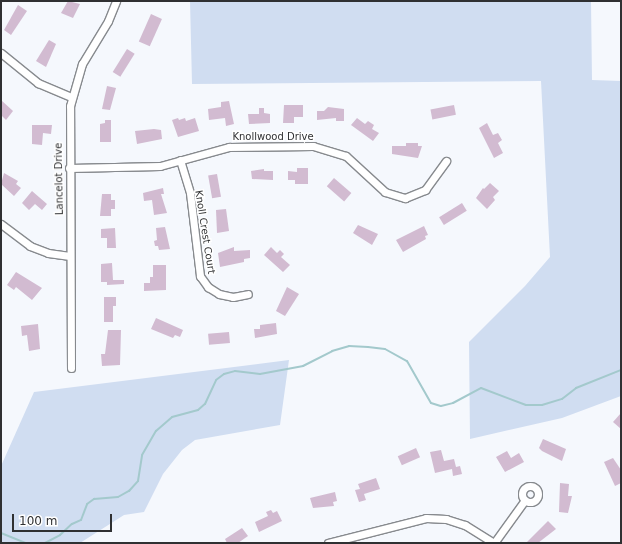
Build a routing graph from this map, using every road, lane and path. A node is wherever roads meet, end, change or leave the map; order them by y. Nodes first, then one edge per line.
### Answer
1 (116, 1) edge
2 (1, 53) edge
3 (71, 97) junction
4 (180, 160) junction
5 (446, 161) dead end
6 (69, 168) junction
7 (1, 224) edge
8 (70, 256) junction
9 (248, 294) dead end
10 (71, 368) dead end
11 (525, 500) dead end
12 (328, 543) edge
13 (494, 543) edge

1 - 3 street, Lancelot Drive
2 - 3 street
3 - 6 street, Lancelot Drive
4 - 5 street, Knollwood Drive
4 - 6 street, Knollwood Drive
4 - 9 street, Knoll Crest Court
6 - 8 street, Lancelot Drive
7 - 8 street
8 - 10 street, Lancelot Drive
11 - 13 street
12 - 13 street

